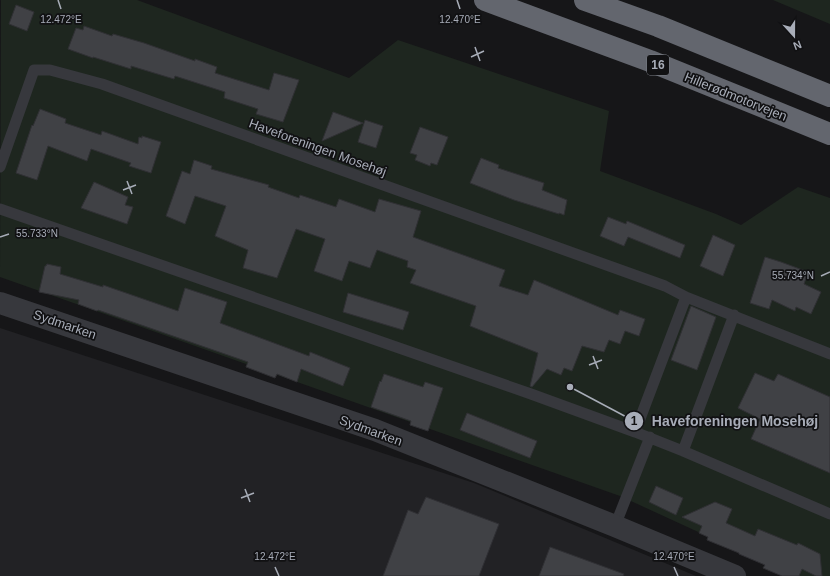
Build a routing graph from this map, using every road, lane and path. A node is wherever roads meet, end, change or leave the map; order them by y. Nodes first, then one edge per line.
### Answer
1 (485, 0) edge
2 (585, 0) edge
3 (830, 96) edge
4 (830, 134) edge
5 (0, 167) edge
6 (0, 209) edge
7 (686, 297) junction
8 (0, 303) edge
9 (734, 315) junction
10 (830, 354) edge
11 (635, 432) junction
12 (650, 437) junction
13 (683, 451) junction
14 (830, 514) edge
15 (615, 526) junction
16 (735, 576) edge

1 - 4 highway, Hillerødmotorvejen / 16
2 - 3 highway
5 - 7 lane, Haveforeningen Mosehøj
6 - 11 lane
7 - 9 lane, Haveforeningen Mosehøj
7 - 11 lane
8 - 15 street, Sydmarken
9 - 10 lane, Haveforeningen Mosehøj
9 - 13 lane
11 - 12 lane
12 - 13 lane
12 - 15 lane
13 - 14 lane
15 - 16 street, Sydmarken

